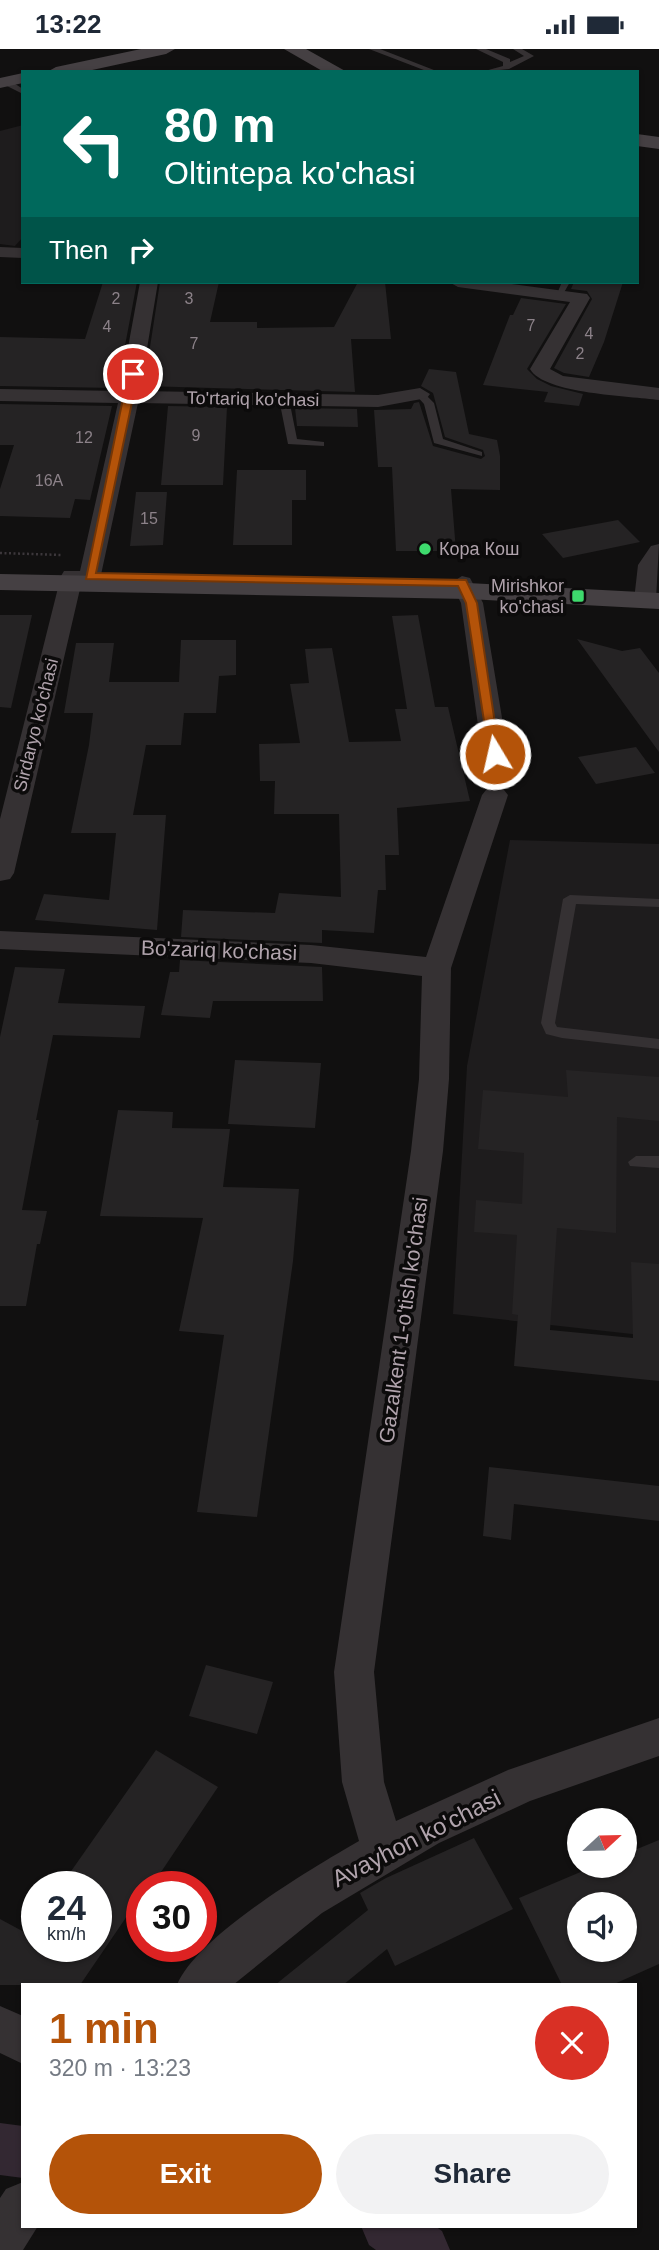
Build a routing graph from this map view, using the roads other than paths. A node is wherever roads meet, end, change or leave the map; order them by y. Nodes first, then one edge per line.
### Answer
1 (166, 49) edge
2 (373, 49) edge
3 (480, 49) edge
4 (517, 49) edge
5 (285, 52) edge
6 (506, 67) junction
7 (66, 70) edge
8 (308, 70) edge
9 (333, 70) edge
10 (431, 70) edge
11 (493, 70) edge
12 (639, 133) edge
13 (659, 137) edge
14 (639, 140) edge
15 (659, 143) edge
16 (0, 252) edge
17 (21, 253) edge
18 (149, 284) edge
19 (493, 284) edge
20 (563, 288) edge
21 (421, 394) joint
22 (659, 394) edge
23 (0, 395) edge
24 (129, 397) junction
25 (284, 399) junction
26 (320, 444) dead end
27 (478, 454) dead end
28 (659, 551) edge
29 (0, 575) edge
30 (83, 575) junction
31 (0, 582) edge
32 (465, 587) junction
33 (652, 596) edge
34 (495, 754) dead end
35 (495, 795) dead end
36 (0, 873) edge
37 (659, 903) edge
38 (0, 940) edge
39 (437, 968) junction
40 (659, 1044) edge
41 (635, 1162) dead end
42 (659, 1163) edge
43 (659, 1737) edge
44 (383, 1849) junction
45 (201, 1983) edge
46 (0, 2029) edge
47 (21, 2040) edge

1 - 7 main road
2 - 10 lane
3 - 6 lane
4 - 6 lane
5 - 8 main road
5 - 9 main road
6 - 11 lane
12 - 13 main road
14 - 15 main road
16 - 17 street
18 - 24 street, Sirdaryo ko'chasi
19 - 20 street
20 - 22 street
21 - 25 street, To'rtariq ko'chasi
21 - 27 lane
23 - 24 street, To'rtariq ko'chasi
24 - 25 street, To'rtariq ko'chasi
24 - 30 street, Sirdaryo ko'chasi
25 - 26 lane
28 - 33 street
29 - 30 main road
30 - 31 main road
30 - 32 main road
30 - 36 street, Sirdaryo ko'chasi
32 - 33 main road
32 - 34 street
35 - 39 street, Gazalkent 1-o'tish ko'chasi
37 - 40 lane
38 - 39 street, Bo'zariq ko'chasi
39 - 44 street, Gazalkent 1-o'tish ko'chasi
41 - 42 lane
43 - 44 street, Avayhon ko'chasi
44 - 45 street, Avayhon ko'chasi
46 - 47 street

